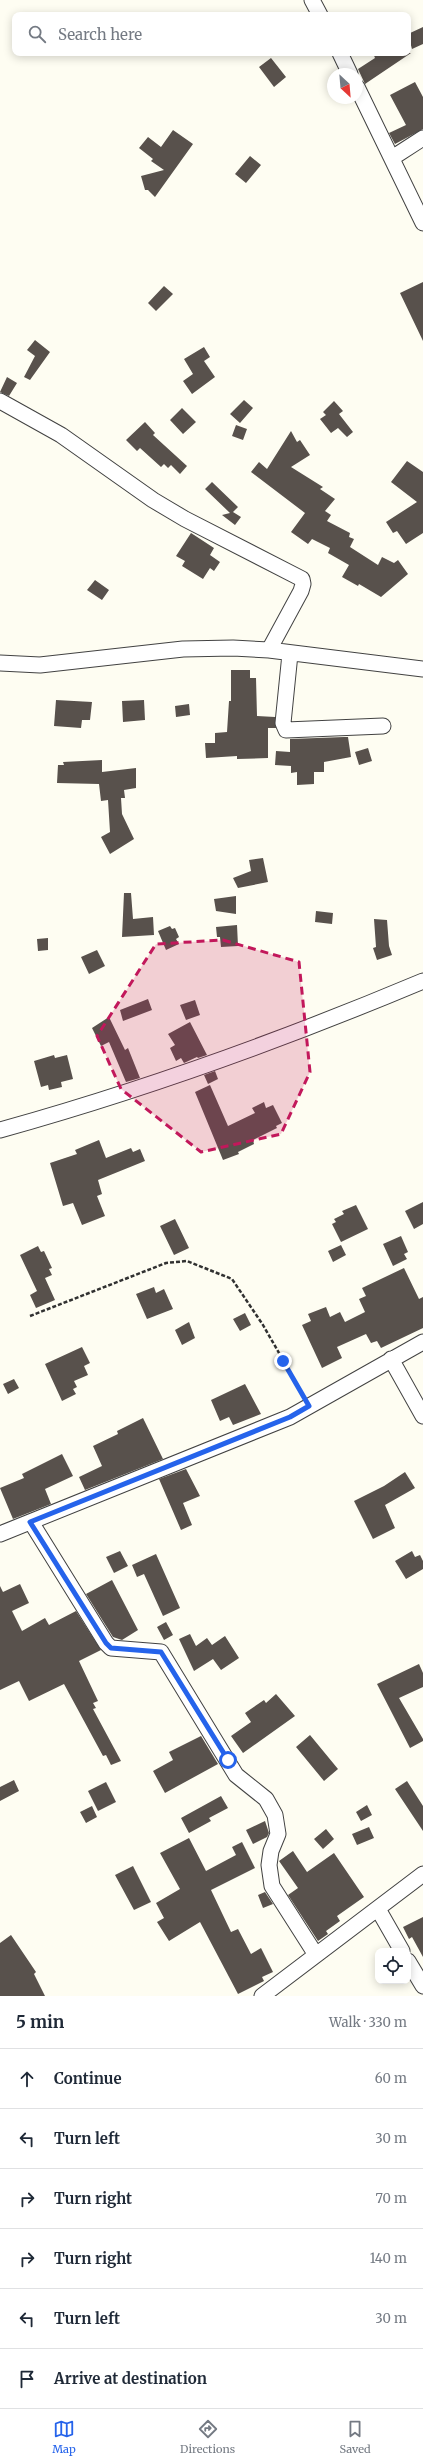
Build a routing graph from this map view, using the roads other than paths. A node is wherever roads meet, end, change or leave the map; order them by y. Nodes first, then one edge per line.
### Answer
1 (312, 0) edge
2 (318, 12) edge
3 (341, 56) edge
4 (347, 68) edge
5 (363, 99) edge
6 (423, 138) edge
7 (392, 158) junction
8 (423, 223) edge
9 (0, 401) edge
10 (269, 650) junction
11 (290, 654) junction
12 (0, 663) edge
13 (423, 669) edge
14 (383, 726) dead end
15 (423, 981) edge
16 (0, 1130) edge
17 (423, 1342) edge
18 (391, 1359) junction
19 (423, 1416) edge
20 (30, 1522) junction
21 (0, 1534) edge
22 (423, 1874) edge
23 (378, 1909) junction
24 (400, 1948) edge
25 (316, 1955) junction
26 (411, 1966) edge
27 (423, 1986) edge
28 (262, 1996) edge

1 - 2 street
3 - 4 street
5 - 7 street
6 - 7 street
7 - 8 street
9 - 10 street
10 - 11 street
10 - 12 street
11 - 13 street
11 - 14 street
15 - 16 street
17 - 18 street
18 - 19 street
18 - 20 street
20 - 21 street
20 - 25 street
22 - 23 street
23 - 24 street
23 - 25 street
25 - 28 street
26 - 27 street

